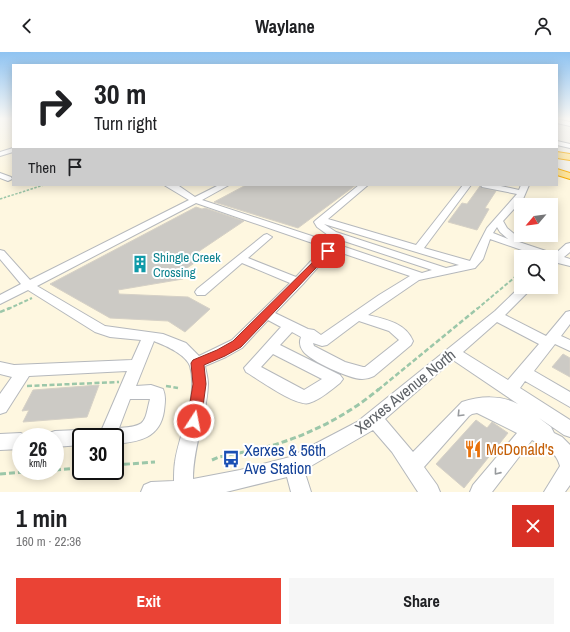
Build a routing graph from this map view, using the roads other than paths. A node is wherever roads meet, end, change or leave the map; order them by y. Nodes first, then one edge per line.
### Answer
1 (558, 142) edge
2 (12, 146) edge
3 (570, 146) edge
4 (0, 149) edge
5 (12, 150) edge
6 (558, 152) edge
7 (570, 153) edge
8 (0, 154) edge
9 (558, 156) edge
10 (570, 157) edge
11 (558, 160) edge
12 (570, 162) edge
13 (558, 168) edge
14 (570, 170) edge
15 (558, 172) edge
16 (0, 175) edge
17 (570, 176) edge
18 (0, 181) edge
19 (180, 186) edge
20 (223, 186) edge
21 (363, 186) edge
22 (466, 186) edge
23 (494, 186) edge
24 (523, 189) edge
25 (194, 200) junction
26 (322, 220) junction
27 (498, 221) junction
28 (489, 233) junction
29 (267, 237) dead end
30 (332, 239) junction
31 (514, 239) edge
32 (514, 239) edge
33 (521, 242) edge
34 (570, 246) edge
35 (418, 249) junction
36 (528, 250) edge
37 (543, 250) edge
38 (0, 253) edge
39 (558, 257) edge
40 (240, 259) junction
41 (558, 262) edge
42 (570, 264) edge
43 (471, 266) junction
44 (445, 271) junction
45 (421, 276) junction
46 (298, 282) junction
47 (28, 285) junction
48 (201, 292) dead end
49 (520, 294) edge
50 (0, 300) edge
51 (266, 314) junction
52 (570, 315) edge
53 (357, 316) junction
54 (496, 316) junction
55 (291, 325) junction
56 (309, 334) junction
57 (149, 337) junction
58 (550, 340) junction
59 (570, 346) edge
60 (271, 347) junction
61 (453, 353) junction
62 (197, 363) junction
63 (137, 365) junction
64 (0, 368) edge
65 (25, 370) junction
66 (524, 372) junction
67 (127, 387) junction
68 (509, 390) junction
69 (570, 400) edge
70 (478, 406) junction
71 (0, 407) edge
72 (374, 419) junction
73 (111, 428) edge
74 (530, 430) junction
75 (570, 430) edge
76 (124, 435) edge
77 (12, 441) edge
78 (0, 442) edge
79 (556, 443) junction
80 (293, 466) junction
81 (412, 467) junction
82 (570, 468) edge
83 (183, 491) edge
84 (151, 492) edge
85 (301, 492) edge
86 (430, 492) edge
87 (480, 492) edge
88 (554, 492) edge

1 - 3 street
2 - 4 street
5 - 8 street
6 - 7 highway
9 - 10 highway
11 - 12 highway
13 - 14 highway
15 - 17 highway
16 - 18 street
19 - 25 street
20 - 25 street
21 - 26 street
22 - 35 street
23 - 24 street
24 - 27 street
25 - 30 street
25 - 47 street
26 - 30 street
26 - 35 street
27 - 28 street
27 - 31 street
28 - 32 street
28 - 36 street
28 - 43 street
29 - 40 street
30 - 44 street
30 - 45 street
30 - 46 street
33 - 37 street
34 - 39 street
35 - 43 street
38 - 47 street
40 - 46 street
40 - 48 street
41 - 42 street
43 - 44 street
44 - 45 street
45 - 53 street
46 - 51 street
47 - 50 street
47 - 57 street
49 - 54 street, Xerxes Avenue North
51 - 55 street
51 - 62 street
52 - 58 street
53 - 56 street
53 - 56 street
54 - 58 street
54 - 61 street, Xerxes Avenue North
55 - 56 street
55 - 60 street
57 - 62 street
57 - 63 street
58 - 59 street
58 - 66 street
60 - 60 street
61 - 68 street
61 - 72 street, Xerxes Avenue North
62 - 83 street
63 - 65 street
63 - 67 street
64 - 65 street
65 - 71 street
66 - 68 street
66 - 69 street
67 - 73 street
67 - 76 street
68 - 75 street
70 - 74 street
70 - 79 street
70 -> 81 street
72 - 80 street, Xerxes Avenue North
72 - 81 street
74 - 79 street
74 -> 87 street
77 - 78 street
79 - 82 street
80 - 83 street, Xerxes Avenue North
80 - 85 street
81 - 86 street
82 - 88 street
83 - 84 street, Xerxes Avenue North

